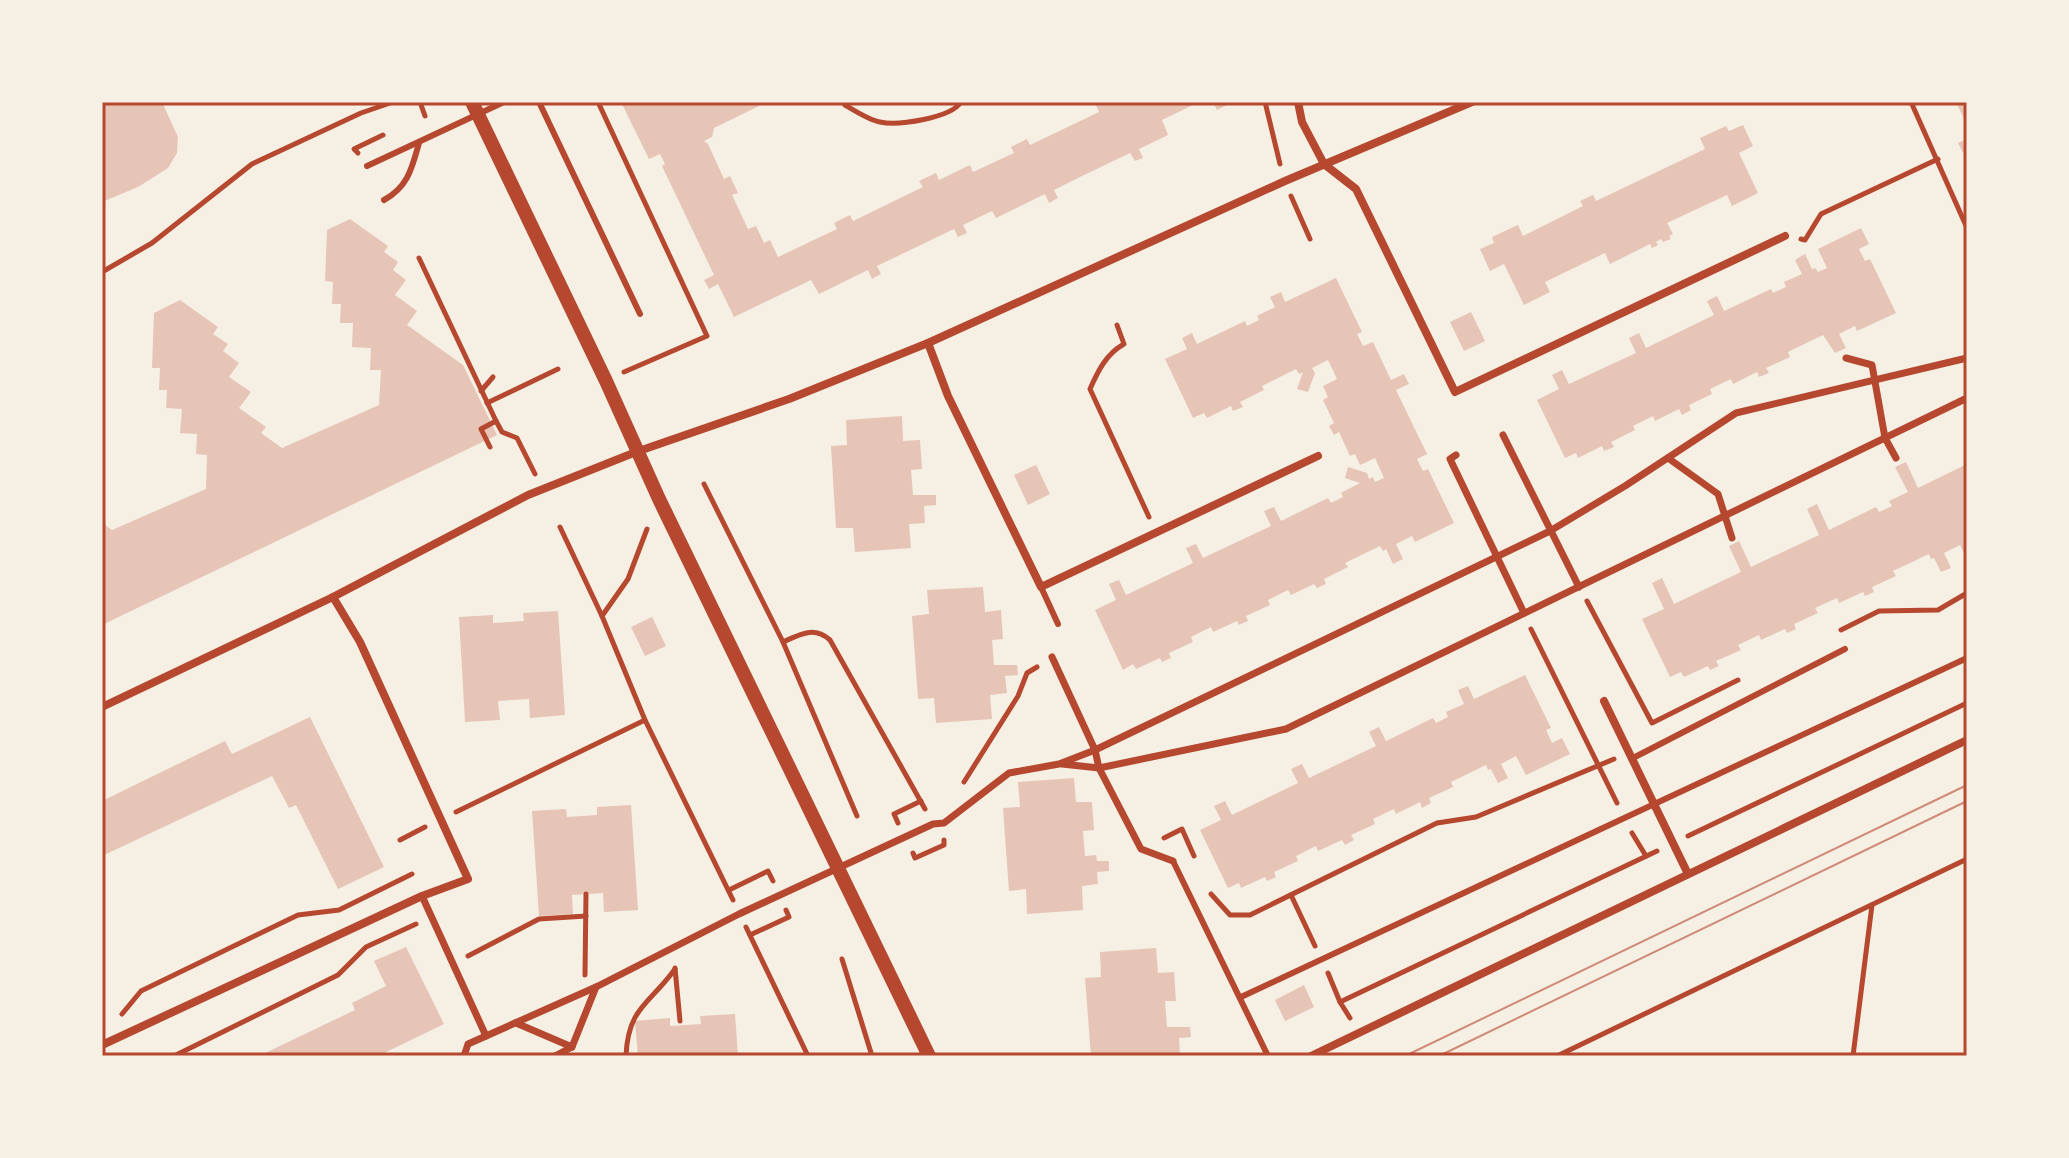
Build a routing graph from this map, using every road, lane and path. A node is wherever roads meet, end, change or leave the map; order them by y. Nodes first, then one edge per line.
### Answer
1 (393, 102) edge
2 (420, 102) edge
3 (504, 102) edge
4 (539, 102) edge
5 (598, 102) edge
6 (843, 102) edge
7 (961, 102) edge
8 (1298, 102) edge
9 (1472, 102) edge
10 (1911, 102) edge
11 (475, 109) edge
12 (425, 116) dead end
13 (419, 143) junction
14 (1938, 159) junction
15 (1324, 164) junction
16 (367, 166) dead end
17 (384, 200) dead end
18 (1967, 228) edge
19 (1785, 236) joint
20 (419, 258) dead end
21 (102, 272) edge
22 (640, 314) dead end
23 (1117, 325) dead end
24 (928, 343) junction
25 (1846, 358) dead end
26 (1967, 358) edge
27 (558, 369) dead end
28 (623, 373) dead end
29 (493, 377) dead end
30 (1876, 381) junction
31 (481, 391) junction
32 (1967, 398) edge
33 (487, 403) junction
34 (496, 421) junction
35 (1503, 435) dead end
36 (1885, 438) junction
37 (490, 447) dead end
38 (636, 452) junction
39 (1456, 455) dead end
40 (1318, 456) dead end
41 (1668, 458) junction
42 (1896, 458) dead end
43 (535, 474) dead end
44 (704, 484) dead end
45 (1724, 516) junction
46 (647, 517) dead end
47 (560, 527) dead end
48 (1550, 531) junction
49 (1157, 532) junction
50 (1732, 538) dead end
51 (1496, 556) junction
52 (1041, 587) junction
53 (1579, 587) junction
54 (1967, 593) edge
55 (333, 597) junction
56 (1524, 613) junction
57 (602, 616) junction
58 (1058, 624) dead end
59 (1836, 632) dead end
60 (783, 642) junction
61 (1845, 649) dead end
62 (1052, 657) joint
63 (1967, 658) edge
64 (1751, 674) dead end
65 (1604, 701) dead end
66 (1967, 703) edge
67 (102, 707) edge
68 (645, 720) junction
69 (1967, 740) edge
70 (1587, 744) dead end
71 (1095, 750) junction
72 (1631, 754) junction
73 (1059, 764) junction
74 (1099, 768) junction
75 (961, 786) dead end
76 (1655, 805) junction
77 (857, 816) dead end
78 (440, 820) junction
79 (933, 824) junction
80 (400, 840) dead end
81 (1674, 843) junction
82 (1141, 849) junction
83 (1967, 859) edge
84 (1173, 861) joint
85 (1198, 866) dead end
86 (412, 874) dead end
87 (1688, 874) junction
88 (774, 883) dead end
89 (729, 890) junction
90 (1208, 890) dead end
91 (586, 894) dead end
92 (422, 896) junction
93 (1872, 904) junction
94 (739, 914) junction
95 (586, 916) junction
96 (432, 917) junction
97 (673, 947) junction
98 (842, 959) dead end
99 (453, 963) junction
100 (675, 969) junction
101 (596, 987) junction
102 (584, 992) junction
103 (1241, 997) junction
104 (111, 1020) dead end
105 (680, 1021) dead end
106 (516, 1023) junction
107 (1337, 1026) dead end
108 (486, 1036) junction
109 (102, 1045) edge
110 (572, 1047) junction
111 (174, 1056) edge
112 (464, 1056) edge
113 (555, 1056) edge
114 (626, 1056) edge
115 (808, 1056) edge
116 (872, 1056) edge
117 (929, 1056) edge
118 (1268, 1056) edge
119 (1311, 1056) edge
120 (1557, 1056) edge
121 (1853, 1056) edge

1 - 21 path
2 - 12 path
3 - 11 lane
4 - 22 lane
5 - 28 path
6 - 7 path
8 - 15 street
9 - 15 street
10 - 14 path
11 - 13 lane
11 - 38 street
13 - 16 lane
13 - 17 lane
14 - 18 path
14 - 19 path
15 - 19 street
15 - 24 street
20 - 31 path
23 - 49 path
24 - 38 street
24 - 52 street
25 - 30 street
26 - 30 street
27 - 33 path
29 - 31 path
30 - 36 street
30 - 41 street
31 - 33 path
32 - 36 street
33 - 34 path
34 - 37 path
34 - 43 path
35 - 48 street
36 - 42 street
36 - 45 street
38 - 55 street
38 - 117 street
39 - 51 street
40 - 49 street
41 - 45 street
41 - 48 street
44 - 60 path
45 - 50 street
45 - 53 street
46 - 57 path
47 - 57 path
48 - 51 street
48 - 53 street
49 - 52 street
51 - 56 street
51 - 71 street
52 - 58 lane
53 - 56 street
53 - 64 path
54 - 59 path
55 - 67 street
55 - 78 street
56 - 70 path
56 - 74 street
57 - 68 path
60 - 77 path
60 - 79 path
61 - 72 lane
62 - 71 street
62 - 75 path
63 - 76 lane
65 - 72 street
66 - 81 path
68 - 78 path
68 - 89 path
69 - 87 street
71 - 73 street
71 - 74 street
72 - 76 street
72 - 90 path
73 - 74 street
73 - 79 street
74 - 82 street
76 - 81 street
76 - 103 lane
78 - 80 path
78 - 92 street
79 - 94 street
81 - 87 street
81 - 107 path
82 - 84 street
82 - 85 path
83 - 93 path
84 - 103 lane
86 - 104 path
87 - 119 street
88 - 89 path
89 - 94 path
91 - 95 path
92 - 96 street
92 - 109 street
93 - 120 path
93 - 121 path
94 - 97 street
94 - 115 path
95 - 99 path
95 - 102 path
96 - 99 street
96 - 111 path
97 - 100 path
97 - 101 street
98 - 116 path
99 - 108 street
100 - 105 path
100 - 114 path
101 - 102 street
101 - 110 street
102 - 106 street
103 - 118 lane
106 - 108 street
106 - 110 street
108 - 112 street
110 - 113 street

